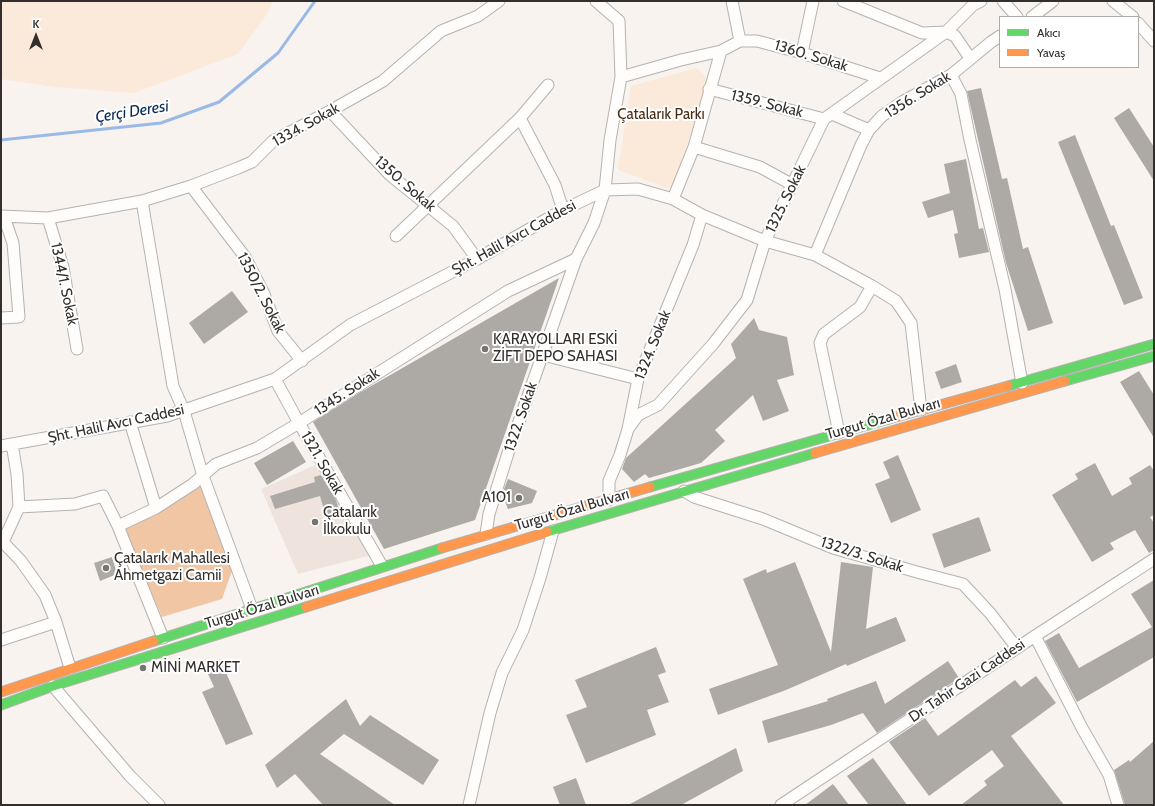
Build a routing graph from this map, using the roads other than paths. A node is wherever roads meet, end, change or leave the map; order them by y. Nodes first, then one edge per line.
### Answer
1 (499, 1) edge
2 (596, 1) edge
3 (732, 1) edge
4 (813, 1) edge
5 (843, 1) edge
6 (981, 1) edge
7 (1003, 1) edge
8 (1053, 1) edge
9 (1113, 1) edge
10 (1016, 16) edge
11 (1033, 16) edge
12 (1132, 16) edge
13 (1139, 24) edge
14 (946, 32) junction
15 (999, 37) edge
16 (740, 41) junction
17 (1154, 41) edge
18 (721, 51) junction
19 (802, 53) junction
20 (970, 58) junction
21 (951, 75) junction
22 (621, 77) junction
23 (880, 78) junction
24 (548, 85) dead end
25 (709, 90) junction
26 (330, 111) junction
27 (828, 117) junction
28 (520, 118) junction
29 (869, 130) junction
30 (694, 147) junction
31 (793, 185) junction
32 (191, 186) junction
33 (604, 190) junction
34 (673, 199) junction
35 (142, 201) junction
36 (428, 206) junction
37 (563, 210) junction
38 (702, 215) junction
39 (3, 217) edge
40 (48, 218) junction
41 (396, 236) dead end
42 (766, 241) junction
43 (815, 255) junction
44 (477, 259) junction
45 (576, 259) junction
46 (872, 286) junction
47 (1, 318) edge
48 (1154, 344) edge
49 (77, 349) dead end
50 (543, 355) junction
51 (1154, 356) edge
52 (302, 361) junction
53 (638, 378) junction
54 (275, 379) junction
55 (1022, 383) junction
56 (921, 410) junction
57 (184, 411) junction
58 (130, 422) junction
59 (299, 423) junction
60 (628, 429) junction
61 (839, 433) junction
62 (6, 445) edge
63 (203, 476) junction
64 (684, 491) junction
65 (609, 500) junction
66 (19, 507) junction
67 (156, 508) junction
68 (118, 526) junction
69 (553, 531) junction
70 (486, 534) junction
71 (2, 541) edge
72 (1154, 559) edge
73 (382, 566) junction
74 (252, 609) junction
75 (56, 622) junction
76 (1035, 636) junction
77 (163, 638) junction
78 (1, 640) edge
79 (1017, 648) junction
80 (70, 668) junction
81 (53, 686) junction
82 (1, 692) edge
83 (1, 705) edge
84 (159, 805) edge
85 (469, 805) edge
86 (781, 805) edge
87 (1118, 805) edge

1 - 26 street, 1334. Sokak
2 - 22 street
3 - 16 street
4 - 19 street
5 - 14 street
6 - 14 street, 1325. Sokak
7 - 10 street
8 - 11 street
9 - 12 street
13 - 17 street
14 - 20 street
14 - 23 street, 1325. Sokak
15 - 20 street, 1356. Sokak
16 - 18 street
16 - 19 street, 1360. Sokak
18 - 22 street
18 - 25 street
19 - 23 street, 1360. Sokak
20 - 21 street, 1356. Sokak
21 - 29 street, 1356. Sokak
21 - 55 street
22 - 33 street
23 - 27 street, 1325. Sokak
24 - 28 street
25 - 27 street, 1359. Sokak
25 - 30 street
26 - 32 street, 1334. Sokak
26 - 36 street, 1350. Sokak
27 - 29 street, 1359. Sokak
27 - 31 street, 1325. Sokak
28 - 36 street
28 - 37 street
29 - 43 street, 1356. Sokak
30 - 31 street
30 - 34 street
31 - 42 street, 1325. Sokak
32 - 35 street, 1334. Sokak
32 - 52 street, 1350/2. Sokak
33 - 34 street, Şht. Halil Avcı Caddesi
33 - 37 street, Şht. Halil Avcı Caddesi
33 - 45 street, 1322. Sokak
34 - 38 street, Şht. Halil Avcı Caddesi
35 - 40 street, 1334. Sokak
35 - 57 street
36 - 41 street
36 - 44 street, 1350. Sokak
37 - 44 street, Şht. Halil Avcı Caddesi
38 - 42 street, Şht. Halil Avcı Caddesi
38 - 53 street, 1324. Sokak
39 - 40 street, 1334. Sokak
39 - 47 street
40 - 49 street, 1344/1. Sokak
42 - 43 street, Şht. Halil Avcı Caddesi
42 - 60 street, 1325. Sokak
43 - 46 street, Şht. Halil Avcı Caddesi
44 - 52 street, Şht. Halil Avcı Caddesi
45 - 50 street, 1322. Sokak
45 - 59 street, 1345. Sokak
46 - 56 street, Şht. Halil Avcı Caddesi
46 - 61 street
48 - 55 main road, Turgut Özal Bulvarı
50 - 53 street
50 - 70 street, 1322. Sokak
51 - 64 main road, Turgut Özal Bulvarı
52 - 54 street, Şht. Halil Avcı Caddesi
53 - 60 street, 1324. Sokak
54 - 57 street, Şht. Halil Avcı Caddesi
54 - 59 street, 1321. Sokak
55 - 56 main road, Turgut Özal Bulvarı
56 - 61 main road, Turgut Özal Bulvarı
57 - 58 street, Şht. Halil Avcı Caddesi
57 - 63 street
58 - 62 street, Şht. Halil Avcı Caddesi
58 - 67 street
59 - 63 street, 1345. Sokak
59 - 73 street, 1321. Sokak
60 - 65 street, 1324. Sokak
61 - 65 main road, Turgut Özal Bulvarı
62 - 66 street
63 - 67 street, 1345. Sokak
63 - 74 street
64 - 69 main road, Turgut Özal Bulvarı
64 - 79 street, 1322/3. Sokak
65 - 70 main road, Turgut Özal Bulvarı
66 - 68 street
66 - 71 street
67 - 68 street, 1345. Sokak
68 - 77 street
69 - 81 main road, Turgut Özal Bulvarı
69 - 85 street
70 - 73 main road, Turgut Özal Bulvarı
71 - 75 street
72 - 76 street, Dr. Tahir Gazi Caddesi
73 - 74 main road, Turgut Özal Bulvarı
74 - 77 main road, Turgut Özal Bulvarı
75 - 78 street
75 - 80 street
76 - 79 street, Dr. Tahir Gazi Caddesi
76 - 87 street
77 - 80 main road, Turgut Özal Bulvarı
79 - 86 street, Dr. Tahir Gazi Caddesi
80 - 82 main road, Turgut Özal Bulvarı
81 - 83 main road, Turgut Özal Bulvarı
81 - 84 street

